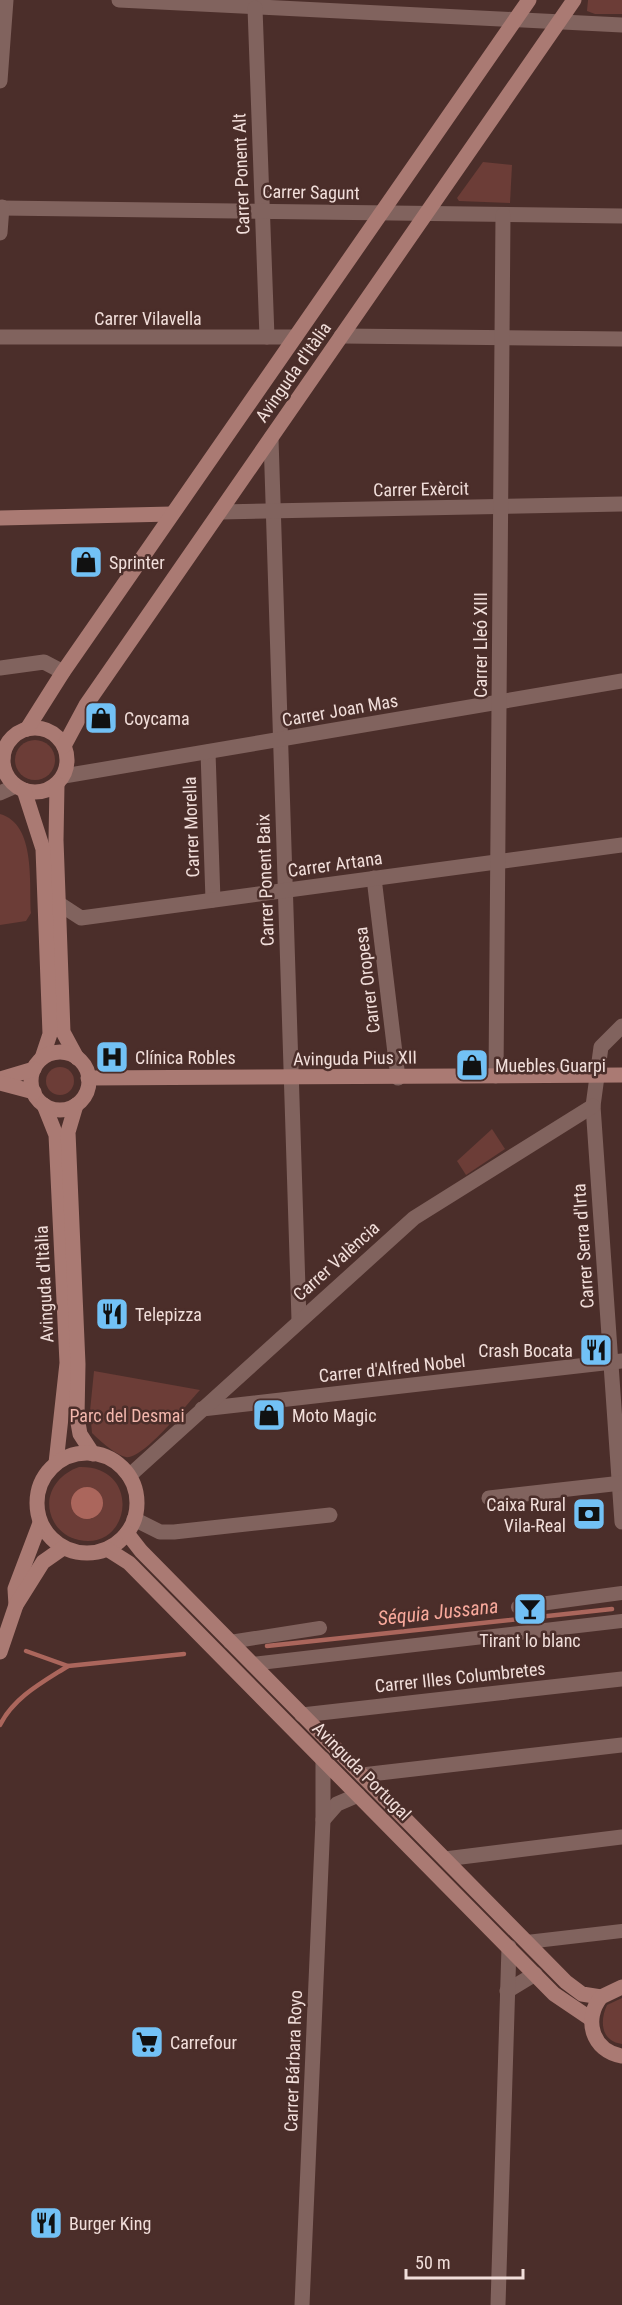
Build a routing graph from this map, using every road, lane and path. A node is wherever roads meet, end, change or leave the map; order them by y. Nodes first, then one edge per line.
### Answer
1 (6, 0) edge
2 (119, 0) edge
3 (529, 0) edge
4 (574, 0) edge
5 (255, 8) junction
6 (515, 19) junction
7 (559, 22) junction
8 (622, 25) edge
9 (0, 81) edge
10 (1, 207) edge
11 (262, 211) junction
12 (382, 212) junction
13 (426, 214) junction
14 (503, 215) junction
15 (622, 216) edge
16 (0, 233) edge
17 (341, 336) junction
18 (0, 337) edge
19 (295, 337) junction
20 (267, 338) junction
21 (502, 338) junction
22 (622, 339) edge
23 (271, 438) junction
24 (622, 504) edge
25 (501, 507) junction
26 (220, 512) junction
27 (273, 512) junction
28 (172, 514) junction
29 (0, 518) edge
30 (0, 668) edge
31 (63, 672) junction
32 (622, 681) edge
33 (499, 702) junction
34 (27, 729) junction
35 (280, 740) junction
36 (64, 746) junction
37 (208, 752) junction
38 (2, 760) edge
39 (60, 780) junction
40 (20, 788) junction
41 (0, 792) edge
42 (622, 845) edge
43 (498, 861) junction
44 (374, 878) junction
45 (285, 890) junction
46 (213, 900) junction
47 (58, 903) junction
48 (622, 1026) edge
49 (77, 1058) junction
50 (38, 1064) junction
51 (622, 1075) edge
52 (496, 1076) junction
53 (595, 1076) junction
54 (398, 1077) junction
55 (88, 1078) junction
56 (291, 1078) junction
57 (0, 1081) edge
58 (33, 1092) junction
59 (44, 1105) junction
60 (76, 1105) junction
61 (593, 1106) junction
62 (299, 1320) junction
63 (616, 1362) edge
64 (202, 1409) junction
65 (93, 1454) junction
66 (56, 1463) junction
67 (129, 1476) junction
68 (621, 1484) edge
69 (489, 1498) dead end
70 (330, 1515) dead end
71 (134, 1519) junction
72 (40, 1522) junction
73 (622, 1522) edge
74 (127, 1533) junction
75 (63, 1548) junction
76 (107, 1549) junction
77 (622, 1593) edge
78 (16, 1605) junction
79 (518, 1607) dead end
80 (622, 1622) edge
81 (320, 1628) dead end
82 (230, 1641) junction
83 (0, 1652) edge
84 (252, 1664) junction
85 (622, 1679) edge
86 (302, 1714) junction
87 (622, 1745) edge
88 (323, 1759) junction
89 (362, 1775) junction
90 (358, 1795) junction
91 (323, 1820) junction
92 (622, 1837) edge
93 (445, 1859) junction
94 (622, 1930) edge
95 (527, 1942) junction
96 (508, 1947) junction
97 (535, 1974) junction
98 (622, 1987) edge
99 (507, 1990) junction
100 (601, 1997) junction
101 (591, 2019) junction
102 (621, 2057) edge
103 (302, 2305) edge
104 (498, 2305) edge

1 - 9 street
2 - 5 street
3 - 6 main road, Avinguda d'Itàlia
4 - 7 main road, Avinguda d'Itàlia
5 - 6 street
5 - 11 street, Carrer Ponent Alt
6 - 7 street
6 - 12 main road, Avinguda d'Itàlia
7 - 8 street
7 - 13 main road, Avinguda d'Itàlia
10 - 11 street, Carrer Sagunt
10 - 16 street
11 - 12 street, Carrer Sagunt
11 - 20 street, Carrer Ponent Alt
12 - 13 street, Carrer Sagunt
12 - 19 main road, Avinguda d'Itàlia
13 - 14 street, Carrer Sagunt
13 - 17 main road, Avinguda d'Itàlia
14 - 15 street, Carrer Sagunt
14 - 21 street, Carrer Lleó XIII
17 - 21 street
17 - 23 main road, Avinguda d'Itàlia
18 - 20 street, Carrer Vilavella
19 - 20 street, Carrer Vilavella
19 - 28 main road, Avinguda d'Itàlia
21 - 22 street
21 - 25 street, Carrer Lleó XIII
23 - 26 main road, Avinguda d'Itàlia
23 - 27 street, Carrer Ponent Baix
24 - 25 street, Carrer Exèrcit
25 - 27 street, Carrer Exèrcit
25 - 33 street, Carrer Lleó XIII
26 - 27 street, Carrer Exèrcit
26 - 36 main road, Avinguda d'Itàlia
27 - 35 street, Carrer Ponent Baix
28 - 29 main road
28 - 31 main road, Avinguda d'Itàlia
30 - 31 street
31 - 34 main road, Avinguda d'Itàlia
32 - 33 street, Carrer Joan Mas
33 - 35 street, Carrer Joan Mas
33 - 43 street, Carrer Lleó XIII
34 - 36 main road
34 - 38 main road
35 - 37 street, Carrer Joan Mas
35 - 45 street, Carrer Ponent Baix
36 - 39 main road
37 - 39 street, Carrer Joan Mas
37 - 46 street, Carrer Morella
38 - 40 main road
39 - 40 main road
39 - 47 main road
40 - 41 street
40 - 50 main road
42 - 43 street, Carrer Artana
43 - 44 street, Carrer Artana
43 - 52 street, Carrer Lleó XIII
44 - 45 street, Carrer Artana
44 - 54 street, Carrer Oropesa
45 - 46 street, Carrer Artana
45 - 56 street, Carrer Ponent Baix
46 - 47 street, Carrer Artana
47 - 49 main road
48 - 53 street
49 - 50 main road
49 - 55 main road
50 - 57 main road
50 - 58 main road
51 - 53 main road, Avinguda Pius XII
52 - 53 main road, Avinguda Pius XII
52 - 54 main road, Avinguda Pius XII
53 - 61 street, Carrer Serra d'Irta
54 - 56 main road, Avinguda Pius XII
55 - 56 main road, Avinguda Pius XII
55 - 60 main road
56 - 62 street, Carrer Ponent Baix
57 - 58 main road
58 - 59 main road
59 - 60 main road
59 - 66 main road, Avinguda d'Itàlia
60 - 65 main road, Avinguda d'Itàlia
61 - 62 street, Carrer València
61 - 63 street, Carrer Serra d'Irta
62 - 64 street, Carrer València
63 - 64 street, Carrer d'Alfred Nobel
63 - 68 street, Carrer Serra d'Irta
64 - 67 street, Carrer València
65 - 66 main road
65 - 67 main road
66 - 72 main road
67 - 71 main road
68 - 69 street
68 - 73 street, Carrer Serra d'Irta
70 - 71 street
71 - 74 main road
72 - 75 main road
72 - 78 main road
74 - 76 main road
74 - 82 main road, Avinguda Portugal
75 - 76 main road
75 - 78 main road
76 - 88 main road, Avinguda Portugal
77 - 79 street
78 - 83 main road
80 - 84 street
81 - 82 street
82 - 84 main road, Avinguda Portugal
84 - 86 main road, Avinguda Portugal
85 - 86 street, Carrer Illes Columbretes
86 - 89 main road, Avinguda Portugal
87 - 89 street
88 - 90 main road, Avinguda Portugal
88 - 91 street, Carrer Bárbara Royo
89 - 93 main road, Avinguda Portugal
90 - 91 street
90 - 96 main road, Avinguda Portugal
91 - 103 street, Carrer Bárbara Royo
92 - 93 street
93 - 95 main road, Avinguda Portugal
94 - 95 street
95 - 100 main road, Avinguda Portugal
96 - 97 main road, Avinguda Portugal
96 - 99 street
97 - 99 street
97 - 101 main road, Avinguda Portugal
98 - 100 main road
99 - 104 street
100 - 101 main road
101 - 102 main road

